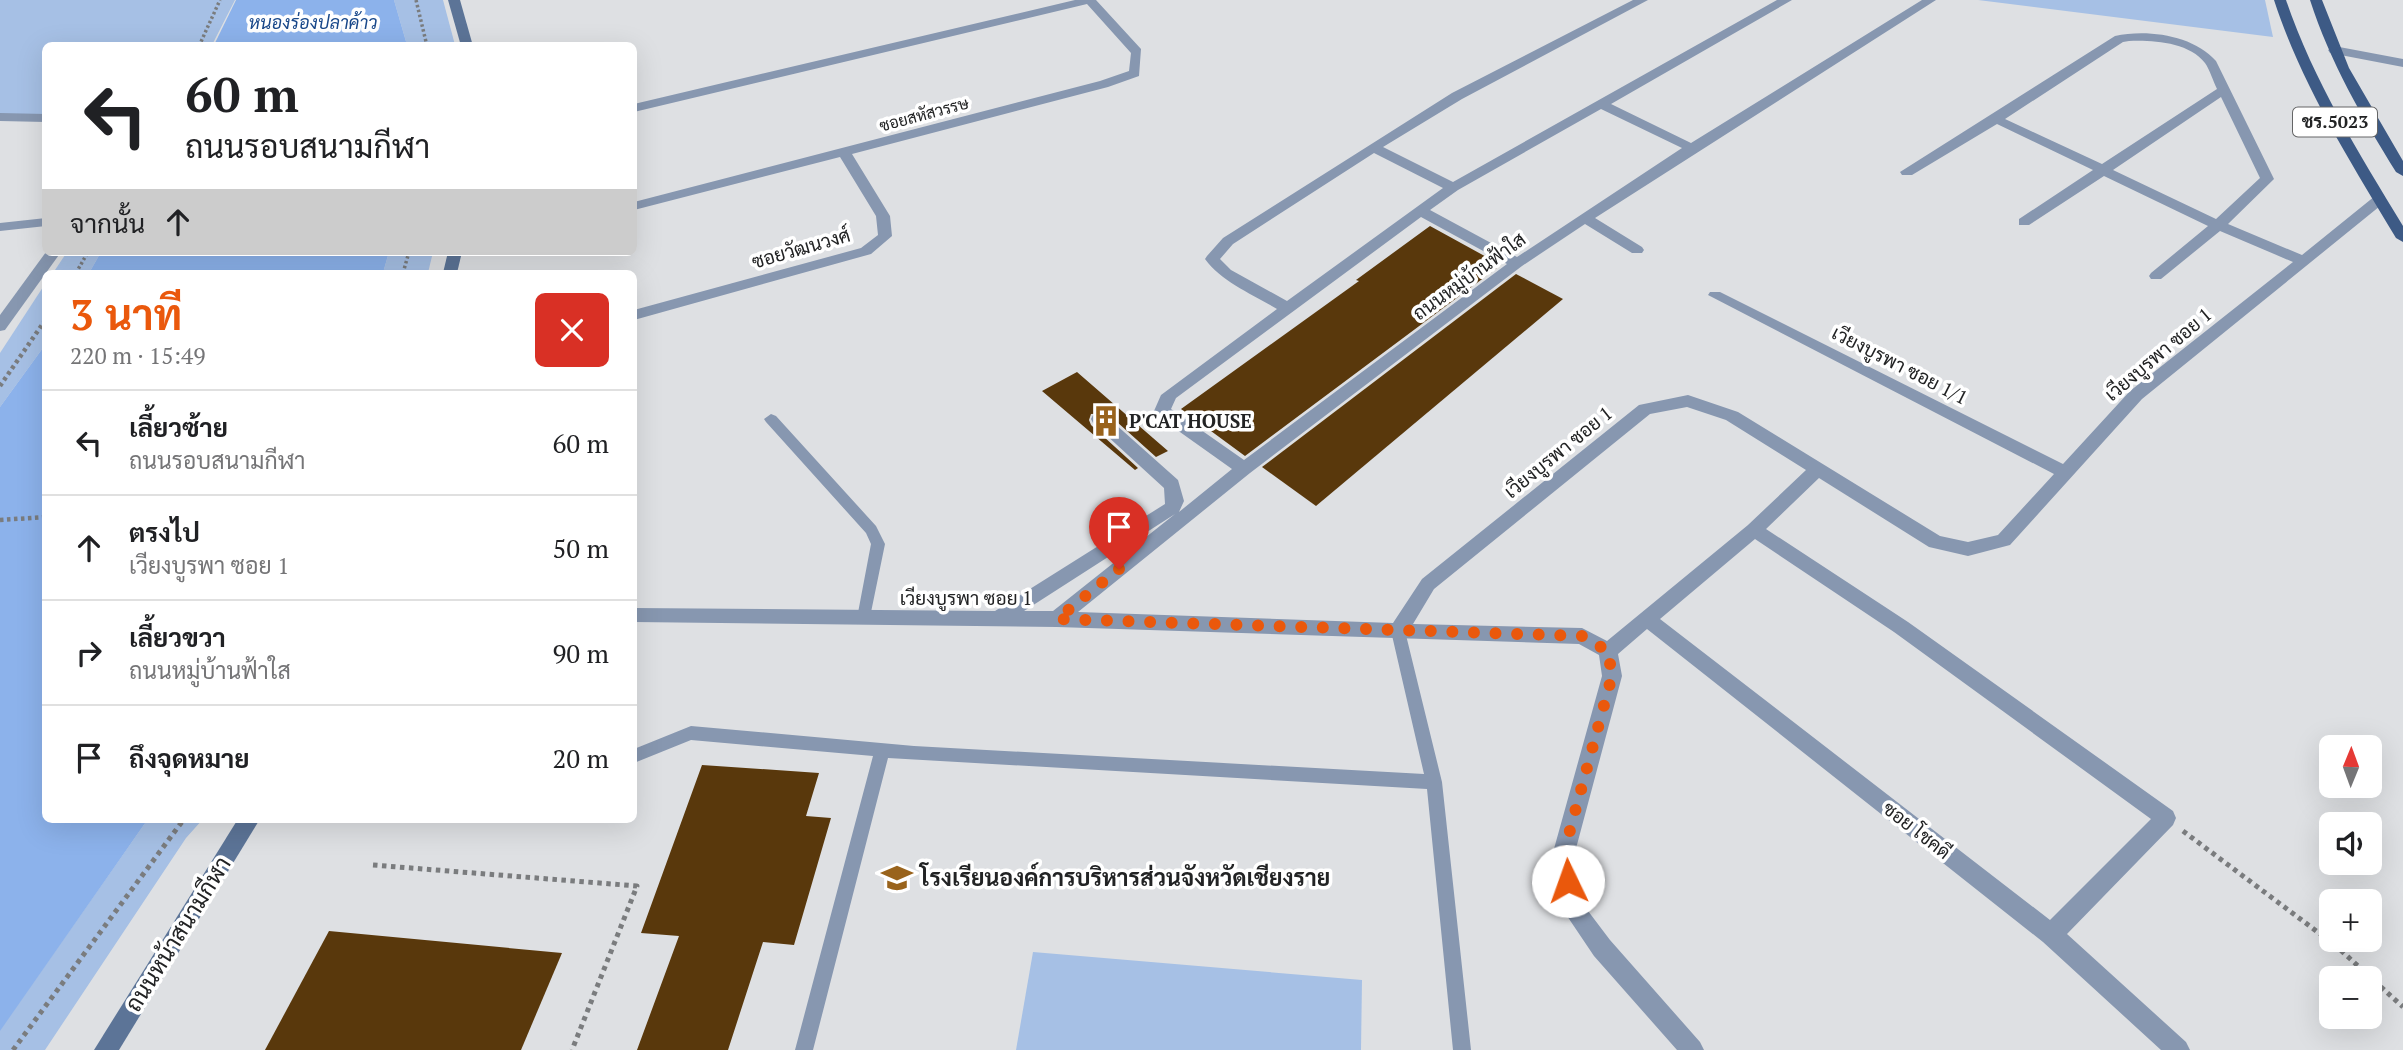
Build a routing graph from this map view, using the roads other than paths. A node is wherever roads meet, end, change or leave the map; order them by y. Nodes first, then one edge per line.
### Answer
1 (454, 0) edge
2 (1089, 0) edge
3 (1642, 0) edge
4 (1786, 0) edge
5 (1930, 0) edge
6 (2280, 0) edge
7 (2316, 0) edge
8 (466, 42) edge
9 (2334, 50) junction
10 (2403, 63) edge
11 (2224, 90) junction
12 (1601, 104) junction
13 (637, 107) edge
14 (0, 117) edge
15 (42, 118) edge
16 (1996, 119) junction
17 (1373, 147) junction
18 (1692, 148) junction
19 (845, 153) junction
20 (2101, 169) junction
21 (1907, 172) dead end
22 (2403, 172) edge
23 (1453, 187) junction
24 (2380, 199) junction
25 (637, 205) edge
26 (1421, 211) junction
27 (1585, 218) junction
28 (2024, 222) dead end
29 (42, 223) edge
30 (2218, 225) junction
31 (0, 228) edge
32 (2403, 238) edge
33 (1637, 250) dead end
34 (51, 256) edge
35 (2304, 261) junction
36 (1517, 263) junction
37 (2156, 276) dead end
38 (1716, 295) dead end
39 (1289, 309) junction
40 (637, 314) edge
41 (0, 326) edge
42 (771, 419) dead end
43 (1099, 419) dead end
44 (1818, 469) junction
45 (1244, 470) junction
46 (2065, 472) junction
47 (1754, 530) junction
48 (637, 615) edge
49 (864, 618) junction
50 (997, 619) junction
51 (1057, 619) junction
52 (1647, 619) junction
53 (1398, 631) junction
54 (1608, 651) junction
55 (882, 751) junction
56 (637, 755) edge
57 (1434, 782) junction
58 (248, 823) edge
59 (2051, 934) junction
60 (106, 1050) edge
61 (803, 1050) edge
62 (1462, 1050) edge
63 (1692, 1050) edge
64 (2178, 1050) edge

1 - 8 street
2 - 13 street, ซอยสหัสวรรษ
2 - 19 street, ซอยสหัสวรรษ
3 - 17 street
4 - 12 street
5 - 18 street, ถนนหมู่บ้านฟ้าใส
6 - 24 main road, ชร.5023
7 - 9 main road, ชร.5023
9 - 10 street
9 - 22 main road, ชร.5023
11 - 16 street
11 - 20 street
11 - 30 street
12 - 18 street
12 - 23 street
14 - 15 street
16 - 20 street
16 - 21 street
17 - 23 street
17 - 39 street
18 - 27 street, ถนนหมู่บ้านฟ้าใส
19 - 25 street, ซอยสหัสวรรษ
19 - 40 street, ซอยวัฒนวงศ์
20 - 28 street
20 - 30 street
23 - 26 street
24 - 32 main road, ชร.5023
24 - 35 street, เวียงบูรพา ซอย 1
26 - 36 street
26 - 39 street
27 - 33 street
27 - 36 street, ถนนหมู่บ้านฟ้าใส
29 - 31 street
30 - 35 street
30 - 37 street
34 - 41 street
35 - 46 street, เวียงบูรพา ซอย 1
36 - 45 street, ถนนหมู่บ้านฟ้าใส
38 - 46 street, เวียงบูรพา ซอย 1/1
39 - 45 street
42 - 49 lane
43 - 50 street
44 - 46 street, เวียงบูรพา ซอย 1
44 - 47 street
44 - 53 street, เวียงบูรพา ซอย 1
45 - 51 street, ถนนหมู่บ้านฟ้าใส
47 - 52 street
47 - 59 street
48 - 49 street, เวียงบูรพา ซอย 1
49 - 50 street, เวียงบูรพา ซอย 1
50 - 51 street, เวียงบูรพา ซอย 1
51 - 53 street, เวียงบูรพา ซอย 1
52 - 54 street
52 - 59 street, ซอย โชคดี
53 - 54 street
53 - 57 lane
54 - 63 street
55 - 56 lane
55 - 57 lane
55 - 61 lane
57 - 62 lane
58 - 60 street, ถนนหน้าสนามกีฬา
59 - 64 street, ซอย โชคดี

